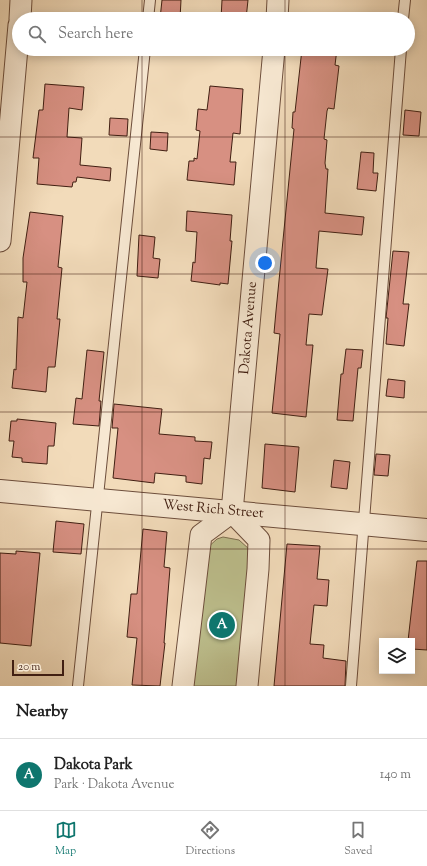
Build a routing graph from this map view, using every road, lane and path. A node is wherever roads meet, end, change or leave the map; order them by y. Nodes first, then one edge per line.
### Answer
1 (21, 0) edge
2 (150, 0) edge
3 (278, 0) edge
4 (404, 0) edge
5 (20, 12) edge
6 (149, 12) edge
7 (277, 12) edge
8 (403, 12) edge
9 (16, 56) edge
10 (144, 56) edge
11 (273, 56) edge
12 (400, 56) edge
13 (0, 242) edge
14 (0, 491) edge
15 (96, 499) junction
16 (232, 512) junction
17 (362, 524) junction
18 (427, 530) edge
19 (78, 686) edge
20 (184, 686) edge
21 (247, 686) edge
22 (351, 686) edge

1 - 5 street
2 - 6 lane
3 - 7 street
4 - 8 lane
9 - 13 street
10 - 15 lane
11 - 16 street, Dakota Avenue
12 - 17 lane
14 - 15 street, West Rich Street
15 - 16 street, West Rich Street
15 - 19 lane
16 - 17 street, West Rich Street
16 - 20 street
16 - 21 street
17 - 18 street, West Rich Street
17 - 22 lane

